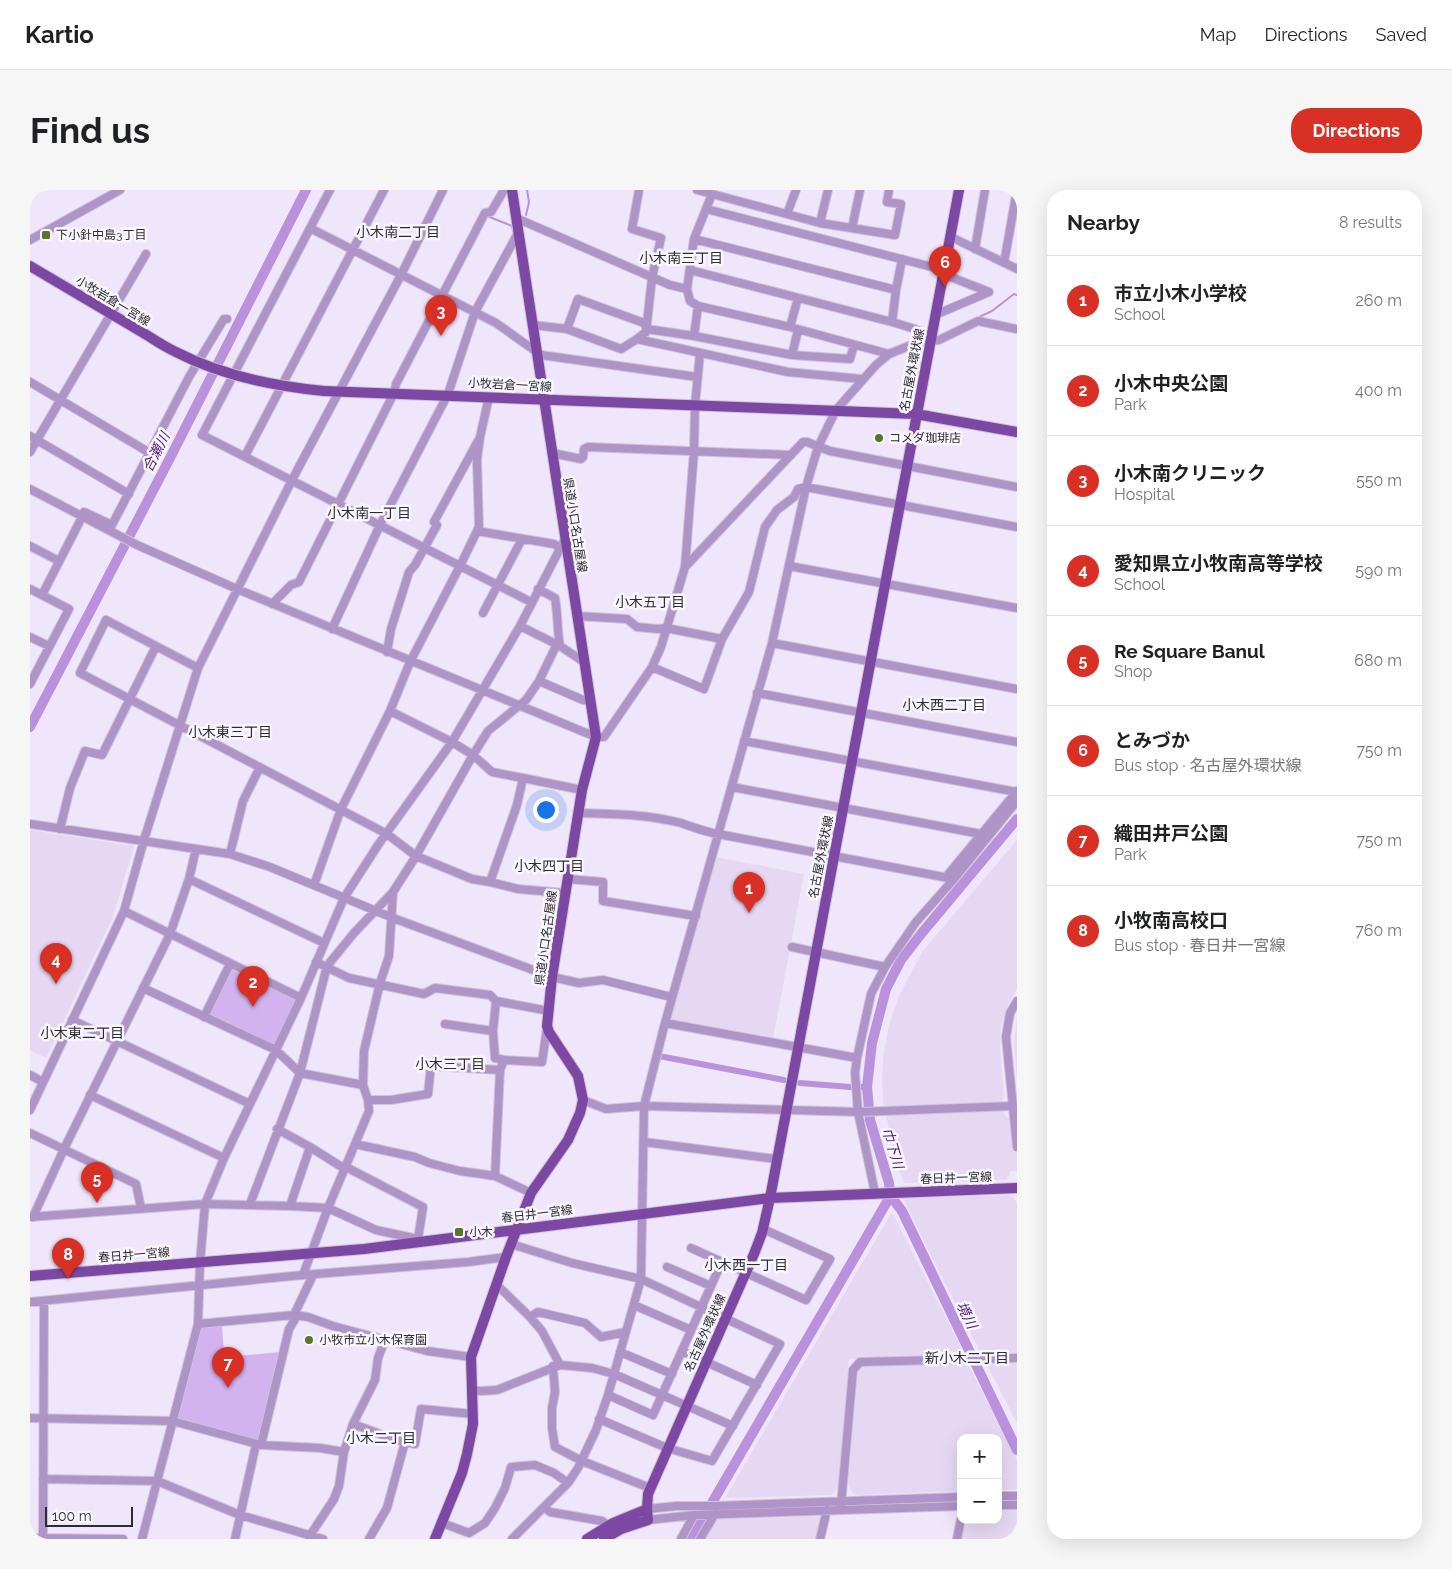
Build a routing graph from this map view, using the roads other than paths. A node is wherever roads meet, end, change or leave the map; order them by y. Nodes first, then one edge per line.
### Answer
1 (120, 190) edge
2 (330, 190) edge
3 (384, 190) edge
4 (443, 190) edge
5 (504, 190) edge
6 (512, 190) edge
7 (639, 190) edge
8 (697, 190) edge
9 (796, 190) edge
10 (828, 190) edge
11 (860, 190) edge
12 (889, 190) edge
13 (959, 190) edge
14 (985, 190) edge
15 (1017, 190) edge
16 (712, 194) junction
17 (706, 209) junction
18 (787, 214) junction
19 (516, 218) junction
20 (820, 223) junction
21 (310, 228) junction
22 (852, 228) junction
23 (518, 233) junction
24 (951, 237) junction
25 (694, 239) junction
26 (30, 240) edge
27 (353, 249) junction
28 (975, 249) junction
29 (146, 254) dead end
30 (902, 260) junction
31 (1004, 262) junction
32 (30, 266) edge
33 (1017, 269) edge
34 (690, 270) junction
35 (944, 272) junction
36 (401, 275) junction
37 (652, 278) junction
38 (687, 289) junction
39 (896, 290) junction
40 (442, 295) junction
41 (798, 298) junction
42 (698, 306) junction
43 (475, 312) junction
44 (111, 314) junction
45 (935, 315) junction
46 (227, 319) dead end
47 (892, 322) junction
48 (533, 325) junction
49 (794, 328) junction
50 (567, 329) junction
51 (647, 329) junction
52 (1017, 329) edge
53 (694, 336) junction
54 (637, 339) junction
55 (931, 339) junction
56 (854, 345) junction
57 (536, 352) junction
58 (700, 353) junction
59 (889, 354) junction
60 (792, 355) junction
61 (698, 377) junction
62 (862, 379) junction
63 (30, 382) edge
64 (338, 392) junction
65 (394, 393) junction
66 (448, 394) junction
67 (489, 397) junction
68 (544, 399) junction
69 (60, 400) junction
70 (695, 405) junction
71 (836, 410) junction
72 (916, 414) junction
73 (1017, 432) edge
74 (480, 437) junction
75 (33, 438) edge
76 (818, 447) junction
77 (694, 451) junction
78 (30, 452) edge
79 (150, 453) junction
80 (552, 453) junction
81 (791, 455) junction
82 (245, 456) junction
83 (907, 466) junction
84 (292, 480) junction
85 (806, 487) junction
86 (1017, 487) edge
87 (30, 489) edge
88 (128, 494) junction
89 (339, 504) junction
90 (900, 505) junction
91 (64, 506) junction
92 (80, 521) dead end
93 (380, 524) junction
94 (1017, 527) edge
95 (478, 531) junction
96 (522, 539) junction
97 (562, 544) junction
98 (30, 546) edge
99 (425, 548) junction
100 (60, 561) junction
101 (460, 566) junction
102 (789, 566) junction
103 (685, 567) junction
104 (885, 583) junction
105 (498, 585) junction
106 (538, 588) junction
107 (30, 589) edge
108 (237, 590) junction
109 (42, 595) junction
110 (532, 602) junction
111 (272, 604) junction
112 (1017, 608) edge
113 (483, 613) dead end
114 (577, 616) junction
115 (520, 626) junction
116 (666, 628) junction
117 (332, 629) junction
118 (30, 637) edge
119 (722, 639) junction
120 (772, 643) junction
121 (49, 646) junction
122 (156, 646) junction
123 (558, 646) junction
124 (386, 652) junction
125 (410, 662) junction
126 (584, 662) junction
127 (870, 662) junction
128 (652, 667) junction
129 (198, 668) junction
130 (539, 682) junction
131 (30, 684) edge
132 (1017, 689) edge
133 (483, 691) junction
134 (757, 693) junction
135 (129, 699) junction
136 (590, 701) junction
137 (520, 706) junction
138 (390, 710) junction
139 (861, 713) junction
140 (179, 725) junction
141 (596, 737) junction
142 (744, 740) junction
143 (452, 742) junction
144 (1017, 742) edge
145 (473, 755) junction
146 (852, 761) junction
147 (260, 767) junction
148 (523, 778) junction
149 (732, 787) junction
150 (582, 790) junction
151 (1017, 792) edge
152 (1017, 801) edge
153 (843, 808) junction
154 (341, 809) junction
155 (578, 813) junction
156 (30, 824) edge
157 (60, 830) junction
158 (388, 834) junction
159 (718, 834) junction
160 (981, 834) junction
161 (144, 840) junction
162 (196, 849) junction
163 (230, 854) junction
164 (416, 856) junction
165 (833, 856) junction
166 (950, 878) junction
167 (188, 879) junction
168 (568, 879) junction
169 (490, 882) junction
170 (314, 885) junction
171 (393, 892) junction
172 (565, 893) junction
173 (344, 898) junction
174 (376, 910) junction
175 (124, 911) junction
176 (696, 916) junction
177 (393, 918) junction
178 (170, 934) junction
179 (324, 943) junction
180 (792, 947) dead end
181 (816, 951) junction
182 (316, 962) junction
183 (230, 964) junction
184 (327, 966) junction
185 (885, 966) junction
186 (552, 978) junction
187 (380, 983) junction
188 (143, 988) junction
189 (671, 997) junction
190 (301, 998) junction
191 (496, 1001) junction
192 (1017, 1002) edge
193 (548, 1011) junction
194 (204, 1017) junction
195 (72, 1020) junction
196 (665, 1023) junction
197 (445, 1024) dead end
198 (547, 1026) junction
199 (493, 1031) junction
200 (117, 1040) junction
201 (797, 1047) junction
202 (276, 1050) junction
203 (857, 1058) junction
204 (504, 1060) junction
205 (500, 1070) junction
206 (300, 1073) junction
207 (30, 1075) edge
208 (43, 1082) junction
209 (363, 1085) junction
210 (90, 1095) junction
211 (368, 1100) junction
212 (583, 1100) junction
213 (250, 1104) junction
214 (644, 1106) junction
215 (1012, 1106) junction
216 (30, 1110) edge
217 (786, 1110) junction
218 (859, 1112) junction
219 (277, 1129) junction
220 (30, 1133) edge
221 (644, 1142) junction
222 (355, 1144) junction
223 (310, 1147) junction
224 (1017, 1147) edge
225 (64, 1149) junction
226 (224, 1158) junction
227 (776, 1159) junction
228 (346, 1168) junction
229 (495, 1176) junction
230 (1017, 1188) edge
231 (531, 1193) junction
232 (877, 1193) junction
233 (770, 1198) junction
234 (205, 1204) junction
235 (250, 1204) junction
236 (290, 1206) junction
237 (141, 1208) junction
238 (328, 1208) junction
239 (642, 1214) junction
240 (31, 1217) edge
241 (517, 1229) junction
242 (763, 1229) junction
243 (419, 1241) junction
244 (511, 1244) junction
245 (691, 1248) dead end
246 (311, 1253) junction
247 (506, 1257) junction
248 (200, 1263) junction
249 (720, 1266) dead end
250 (667, 1267) dead end
251 (746, 1273) junction
252 (313, 1274) junction
253 (303, 1275) junction
254 (30, 1276) edge
255 (641, 1279) junction
256 (496, 1284) junction
257 (199, 1286) junction
258 (711, 1286) junction
259 (44, 1301) junction
260 (30, 1302) edge
261 (634, 1305) junction
262 (702, 1307) junction
263 (295, 1315) junction
264 (530, 1317) junction
265 (725, 1318) junction
266 (198, 1324) junction
267 (691, 1330) junction
268 (626, 1332) junction
269 (385, 1340) junction
270 (682, 1351) junction
271 (620, 1352) junction
272 (471, 1357) junction
273 (1017, 1358) edge
274 (706, 1361) junction
275 (556, 1366) junction
276 (614, 1374) junction
277 (672, 1374) junction
278 (757, 1385) junction
279 (472, 1390) junction
280 (608, 1395) junction
281 (662, 1396) junction
282 (686, 1406) junction
283 (473, 1414) junction
284 (30, 1418) edge
285 (42, 1418) junction
286 (600, 1419) junction
287 (172, 1421) junction
288 (353, 1424) junction
289 (733, 1426) junction
290 (405, 1442) junction
291 (258, 1445) junction
292 (667, 1448) junction
293 (344, 1452) junction
294 (582, 1461) junction
295 (43, 1479) junction
296 (157, 1481) junction
297 (568, 1483) junction
298 (650, 1488) junction
299 (1002, 1496) edge
300 (1017, 1496) edge
301 (957, 1497) edge
302 (1017, 1504) edge
303 (841, 1505) junction
304 (1002, 1505) edge
305 (957, 1506) edge
306 (544, 1507) junction
307 (716, 1510) junction
308 (827, 1510) junction
309 (647, 1514) junction
310 (240, 1515) junction
311 (694, 1515) junction
312 (442, 1523) junction
313 (960, 1524) edge
314 (609, 1526) junction
315 (309, 1536) edge
316 (30, 1538) edge
317 (43, 1538) junction
318 (123, 1539) edge
319 (142, 1539) edge
320 (235, 1539) edge
321 (323, 1539) edge
322 (369, 1539) edge
323 (435, 1539) edge
324 (512, 1539) edge
325 (587, 1539) edge
326 (604, 1539) edge
327 (681, 1539) edge
328 (700, 1539) edge
329 (820, 1539) edge
330 (956, 1539) edge

1 - 26 street
2 - 21 street
3 - 27 street
4 - 36 street
5 - 40 street
6 - 19 main road, 県道小口名古屋線
7 - 37 street
8 - 16 street
9 - 18 street
10 - 20 street
11 - 22 street
12 - 22 street
13 - 24 main road, 名古屋外環状線
14 - 28 street
15 - 31 street
16 - 17 street
16 - 18 street
17 - 25 street
17 - 30 street
18 - 20 street
19 - 23 main road, 県道小口名古屋線
19 - 37 street
20 - 22 street
21 - 27 street
21 - 82 street
23 - 43 street
23 - 48 main road, 県道小口名古屋線
24 - 28 street
24 - 35 main road, 名古屋外環状線
25 - 34 street
25 - 39 street
27 - 36 street
27 - 82 street
28 - 31 street
29 - 44 street
30 - 35 street
30 - 39 street
31 - 33 street
32 - 44 main road, 小牧岩倉一宮線
34 - 38 street
34 - 41 street
35 - 45 main road, 名古屋外環状線
35 - 45 street
36 - 40 street
36 - 64 street
37 - 38 street
37 - 51 street
38 - 42 street
39 - 47 street
40 - 43 street
40 - 65 street
41 - 47 street
41 - 49 street
42 - 49 street
42 - 53 street
43 - 57 street
43 - 66 street
44 - 64 main road, 小牧岩倉一宮線, bridge
44 - 69 street
45 - 55 main road, 名古屋外環状線
46 - 79 street
47 - 55 street
48 - 50 street
48 - 57 main road, 県道小口名古屋線
49 - 56 street
49 - 60 street
50 - 51 street
50 - 54 street
51 - 53 street
51 - 54 street
52 - 55 street
53 - 60 street
54 - 58 street
55 - 59 street
55 - 72 main road, 名古屋外環状線
56 - 59 street
56 - 60 street
57 - 61 street
57 - 68 main road, 県道小口名古屋線
58 - 61 street
58 - 62 street
59 - 62 street
61 - 70 street
62 - 71 street
63 - 69 street
64 - 65 main road, 小牧岩倉一宮線
64 - 84 street
65 - 66 main road, 小牧岩倉一宮線
65 - 89 street
66 - 67 main road, 小牧岩倉一宮線
66 - 93 street
67 - 68 main road, 小牧岩倉一宮線
67 - 74 street
68 - 70 main road, 小牧岩倉一宮線
68 - 80 main road, 県道小口名古屋線
69 - 75 street
69 - 79 street
70 - 71 main road, 小牧岩倉一宮線
70 - 77 street
71 - 72 main road, 小牧岩倉一宮線
71 - 76 street
72 - 73 main road, 小牧岩倉一宮線
72 - 83 main road, 名古屋外環状線
74 - 95 street
74 - 99 street
75 - 78 street
75 - 88 street
76 - 81 street
76 - 83 street
76 - 85 street
77 - 80 street
77 - 81 street
77 - 103 street
79 - 88 street
80 - 97 main road, 県道小口名古屋線
81 - 103 street
82 - 84 street
83 - 86 street
83 - 90 main road, 名古屋外環状線
84 - 89 street
84 - 108 street
85 - 90 street
85 - 102 street
85 - 119 street
87 - 91 street
88 - 91 street
89 - 93 street
89 - 111 street
90 - 94 street
90 - 104 main road, 名古屋外環状線
91 - 108 street
92 - 100 street
93 - 99 street
93 - 117 street
95 - 96 street
95 - 101 street
96 - 97 street
96 - 105 street
97 - 106 street
97 - 114 main road, 県道小口名古屋線
98 - 100 street
99 - 101 street
99 - 124 street
100 - 109 street
101 - 105 street
101 - 125 street
102 - 104 street
102 - 120 street
103 - 116 street
104 - 112 street
104 - 127 main road, 名古屋外環状線
105 - 110 street
105 - 113 street
106 - 110 street
106 - 123 street
107 - 109 street
108 - 111 street
108 - 129 street
109 - 121 street
110 - 115 street
111 - 117 street
114 - 116 street
114 - 126 main road, 県道小口名古屋線
115 - 123 street
115 - 133 street
116 - 119 street
116 - 128 street
117 - 124 street
118 - 121 street
119 - 128 street
120 - 127 street
120 - 134 street
121 - 131 street
122 - 129 street
122 - 135 street
122 - 135 street
123 - 126 street
123 - 130 street
124 - 125 street
125 - 133 street
125 - 138 street
126 - 136 main road, 県道小口名古屋線
127 - 132 street
127 - 139 main road, 名古屋外環状線
128 - 141 street
129 - 140 street
130 - 136 street
130 - 137 street
133 - 137 street
133 - 143 street
134 - 139 street
134 - 142 street
135 - 140 street
135 - 157 street
136 - 141 main road, 県道小口名古屋線
137 - 141 street
137 - 145 street
138 - 143 street
138 - 154 street
139 - 144 street
139 - 146 main road, 名古屋外環状線
140 - 147 street
140 - 161 street
141 - 150 main road, 県道小口名古屋線
142 - 146 street
142 - 149 street
143 - 145 street
143 - 158 street
145 - 148 street
145 - 164 street
146 - 151 street
146 - 153 main road, 名古屋外環状線
147 - 154 street
147 - 163 street
148 - 150 street
148 - 169 street
149 - 153 street
149 - 159 street
150 - 155 main road, 県道小口名古屋線
151 - 160 street
152 - 166 street
153 - 160 street
153 - 165 main road, 名古屋外環状線
154 - 158 street
154 - 170 street
155 - 159 street
155 - 168 main road, 県道小口名古屋線
156 - 157 street
157 - 161 street
158 - 164 street
158 - 173 street
159 - 165 street
159 - 176 street
160 - 166 street
161 - 162 street
161 - 175 street
162 - 163 street
162 - 167 street
163 - 170 street
164 - 169 street
164 - 171 street
165 - 166 street
165 - 181 main road, 名古屋外環状線
166 - 185 street
167 - 178 street
167 - 179 street
168 - 172 main road, 県道小口名古屋線
168 - 176 street
169 - 172 street
170 - 173 street
171 - 174 street
171 - 177 street
172 - 186 main road, 県道小口名古屋線
173 - 174 street
173 - 179 street
174 - 177 street
174 - 184 street
175 - 178 street
175 - 195 street
176 - 189 street
177 - 186 street
177 - 187 street
178 - 183 street
178 - 188 street
179 - 182 street
180 - 181 street
181 - 185 street
181 - 201 main road, 名古屋外環状線
182 - 184 street
182 - 190 street
183 - 190 street
183 - 194 street
184 - 187 street
184 - 206 street
185 - 203 street
186 - 189 street
186 - 193 main road, 県道小口名古屋線
187 - 191 street
187 - 209 street
188 - 194 street
188 - 200 street
189 - 196 street
190 - 202 street
191 - 193 street
191 - 199 street
192 - 215 street
193 - 198 main road, 県道小口名古屋線
194 - 202 street
195 - 200 street
195 - 208 street
196 - 201 street
196 - 214 street
197 - 199 street
198 - 204 street
198 - 212 main road
199 - 204 street
200 - 210 street
200 - 213 street
201 - 203 street
201 - 217 main road, 名古屋外環状線
202 - 206 street
202 - 213 street
203 - 218 street
204 - 205 street
205 - 211 street
205 - 229 street
206 - 209 street
206 - 219 street
207 - 208 street
208 - 216 street
209 - 211 street
210 - 225 street
210 - 226 street
211 - 222 street
212 - 214 street
212 - 231 main road
213 - 226 street
214 - 217 street
214 - 221 street
215 - 218 street
215 - 224 street
217 - 218 street
217 - 227 main road, 名古屋外環状線
218 - 232 street
219 - 223 street
219 - 235 street
220 - 225 street
221 - 227 street
221 - 239 street
222 - 228 street
222 - 229 street
223 - 228 street
223 - 236 street
225 - 237 street
225 - 240 street
226 - 234 street
227 - 233 main road, 名古屋外環状線
228 - 238 street
228 - 243 street
229 - 231 street
230 - 232 main road, 春日井一宮線
231 - 241 main road
232 - 233 main road, 春日井一宮線
233 - 239 main road, 春日井一宮線
233 - 242 main road, 名古屋外環状線
234 - 235 street
234 - 237 street
234 - 248 street
235 - 236 street
236 - 238 street
237 - 240 street
238 - 243 street
238 - 246 street
239 - 241 main road, 春日井一宮線
239 - 255 street
241 - 243 main road, 春日井一宮線
241 - 244 main road
242 - 251 main road, 名古屋外環状線
242 - 251 street
243 - 246 main road, 春日井一宮線
244 - 247 main road
244 - 255 street
245 - 251 street
246 - 248 main road, 春日井一宮線
246 - 253 street
247 - 252 street
247 - 256 main road
248 - 254 main road, 春日井一宮線
248 - 257 street
249 - 258 street
250 - 258 street
251 - 265 main road, 名古屋外環状線
252 - 253 street
252 - 263 street
253 - 257 street
255 - 261 street
255 - 262 street
256 - 264 street
256 - 272 main road
257 - 259 street
257 - 266 street
258 - 262 street
259 - 260 street
259 - 285 street
261 - 267 street
261 - 268 street
262 - 265 street
262 - 267 street
263 - 266 street
263 - 269 street
263 - 291 street
264 - 268 street
264 - 275 street
265 - 274 main road, 名古屋外環状線
265 - 278 street
266 - 287 street
267 - 270 street
268 - 271 street
269 - 272 street
269 - 288 street
270 - 274 street
270 - 277 street
271 - 276 street
271 - 277 street
272 - 279 main road
273 - 303 street
274 - 278 street
274 - 282 main road, 名古屋外環状線
275 - 276 street
275 - 279 street
275 - 294 street
276 - 280 street
276 - 281 street
277 - 281 street
278 - 289 street
279 - 283 main road
280 - 281 street
280 - 286 street
281 - 282 street
282 - 289 street
282 - 292 main road, 名古屋外環状線
283 - 290 street
283 - 312 main road
284 - 285 street
285 - 287 street
285 - 295 street
286 - 292 street
286 - 294 street
287 - 291 street
287 - 296 street
288 - 290 street
288 - 293 street
289 - 292 street
290 - 322 street
291 - 293 street
291 - 310 street
292 - 298 main road, 名古屋外環状線
293 - 315 street
294 - 297 street
294 - 298 street
295 - 296 street
295 - 317 street
296 - 310 street
296 - 319 street
297 - 306 street
297 - 312 street
298 - 309 main road, 名古屋外環状線
299 - 300 street
301 - 303 street
302 - 304 street
303 - 305 street
303 - 307 street
303 - 308 street
306 - 314 street
306 - 324 street
307 - 308 street
307 - 309 street
307 - 311 street
307 - 328 street
308 - 329 street
309 - 311 street
309 - 314 main road
309 - 326 main road
310 - 315 street
310 - 320 street
311 - 327 street
312 - 323 main road
313 - 330 street
314 - 325 main road
315 - 321 street
316 - 317 street
317 - 318 street

